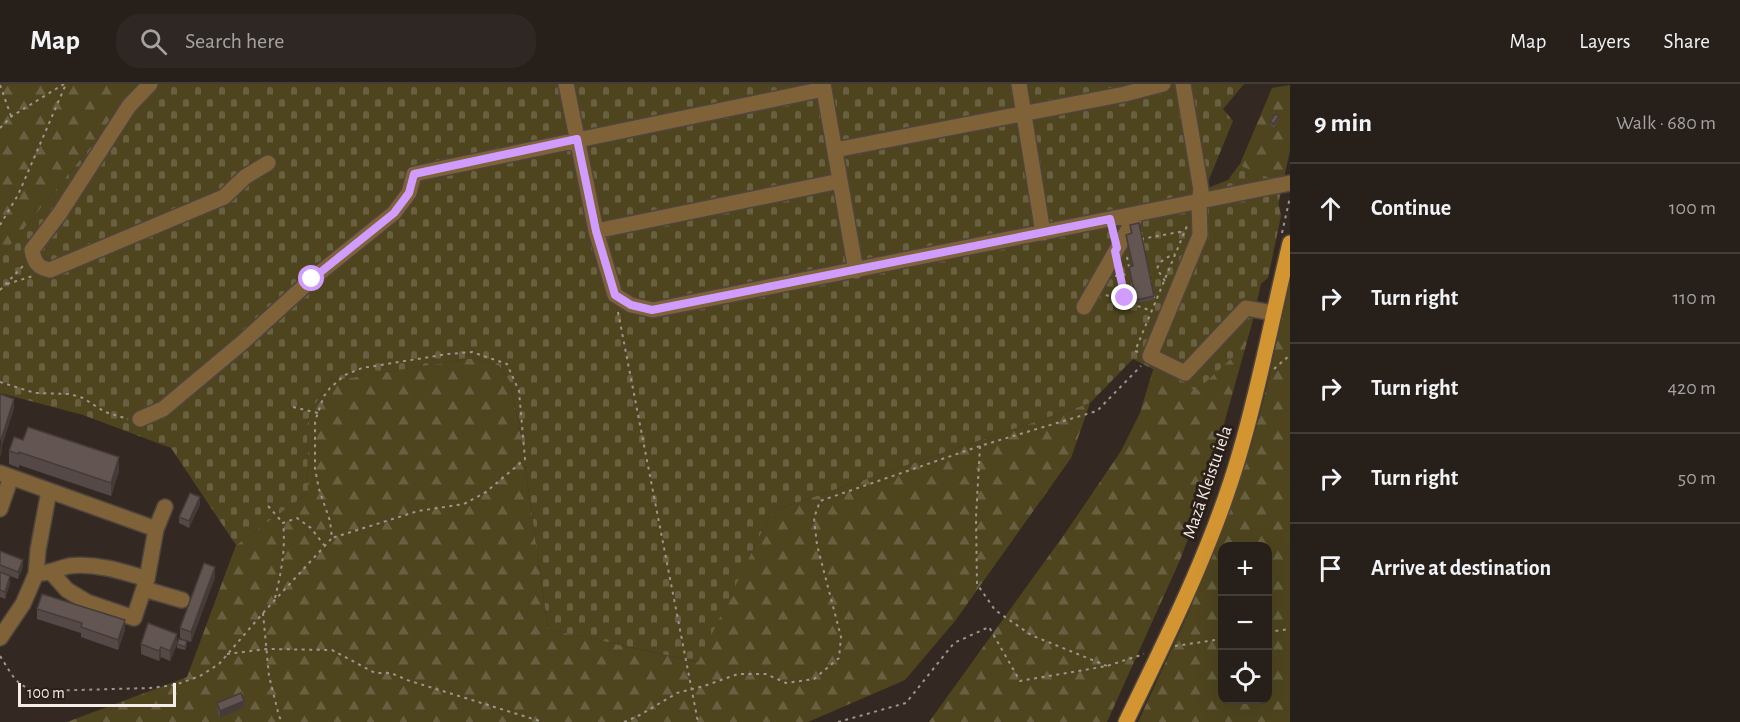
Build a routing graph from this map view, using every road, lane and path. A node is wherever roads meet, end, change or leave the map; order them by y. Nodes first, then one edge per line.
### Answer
1 (65, 84) edge
2 (150, 84) edge
3 (566, 84) edge
4 (1018, 84) edge
5 (1163, 84) edge
6 (1183, 84) edge
7 (0, 85) edge
8 (823, 87) edge
9 (1022, 113) junction
10 (12, 116) junction
11 (0, 128) edge
12 (577, 139) junction
13 (835, 150) junction
14 (268, 163) dead end
15 (840, 181) junction
16 (1290, 183) edge
17 (1199, 201) junction
18 (1137, 214) junction
19 (1110, 219) junction
20 (0, 225) edge
21 (1193, 229) junction
22 (596, 231) junction
23 (1043, 233) junction
24 (1142, 239) junction
25 (1290, 243) edge
26 (1116, 249) junction
27 (32, 250) junction
28 (1193, 252) junction
29 (1176, 254) junction
30 (1146, 260) edge
31 (1157, 269) junction
32 (50, 270) junction
33 (856, 271) junction
34 (1164, 280) junction
35 (5, 285) junction
36 (0, 290) edge
37 (1094, 290) junction
38 (1177, 290) junction
39 (615, 295) junction
40 (1135, 296) edge
41 (1126, 300) junction
42 (1155, 303) junction
43 (1084, 307) dead end
44 (1273, 313) junction
45 (1159, 314) junction
46 (1145, 361) junction
47 (0, 382) edge
48 (293, 407) dead end
49 (318, 413) junction
50 (140, 419) joint
51 (980, 446) junction
52 (6, 475) edge
53 (50, 491) junction
54 (268, 506) dead end
55 (165, 507) dead end
56 (0, 509) edge
57 (283, 523) junction
58 (156, 529) junction
59 (332, 538) junction
60 (325, 546) junction
61 (43, 573) junction
62 (146, 584) junction
63 (182, 600) dead end
64 (274, 601) junction
65 (263, 613) junction
66 (1290, 629) edge
67 (1272, 631) edge
68 (0, 638) edge
69 (1218, 640) edge
70 (1162, 647) junction
71 (267, 649) junction
72 (227, 654) junction
73 (0, 656) edge
74 (1142, 663) dead end
75 (1107, 666) junction
76 (691, 689) junction
77 (282, 722) edge
78 (543, 722) edge
79 (624, 722) edge
80 (698, 722) edge
81 (838, 722) edge
82 (1126, 722) edge

1 - 10 path
1 - 20 path
2 - 27 lane
3 - 12 lane
4 - 9 lane
5 - 9 lane
6 - 17 lane
7 - 10 path
8 - 12 lane
8 - 13 lane
9 - 13 lane
9 - 23 lane
10 - 11 path
12 - 22 lane
12 - 50 lane
13 - 15 lane
14 - 32 lane
15 - 22 lane
15 - 33 lane
16 - 17 lane
17 - 18 lane
17 - 21 lane
18 - 19 lane
18 - 24 path
18 - 26 lane
19 - 23 lane
19 - 26 lane
21 - 24 path
21 - 28 lane
21 - 29 path
22 - 39 lane
23 - 33 lane
24 - 30 path
25 - 44 main road, Mazā Kleistu iela
26 - 37 lane
26 - 41 path
27 - 32 lane
27 - 35 path
28 - 29 path
28 - 38 lane
29 - 31 path
29 - 34 path
31 - 34 path
31 - 42 path
32 - 35 path
33 - 39 lane
34 - 38 path
34 - 42 path
35 - 36 path
37 - 41 path
37 - 43 lane
38 - 45 lane
39 - 76 path
40 - 41 path
41 - 45 path
42 - 45 path
44 - 46 lane
44 - 70 main road, Mazā Kleistu iela
45 - 46 lane
45 - 46 path
46 - 51 path
47 - 50 path
48 - 49 path
49 - 59 path
49 - 59 path
51 - 75 path
51 - 76 path
52 - 53 lane
52 - 56 lane
53 - 58 lane
53 - 61 lane
54 - 57 path
55 - 58 lane
57 - 60 path
57 - 64 path
58 - 62 lane
59 - 60 path
60 - 64 path
61 - 62 lane
61 - 62 lane
61 - 68 lane
62 - 63 lane
64 - 65 path
65 - 71 path
65 - 72 path
66 - 67 path
69 - 70 path
70 - 82 main road, Mazā Kleistu iela
71 - 72 path
71 - 77 path
71 - 78 path
72 - 73 path
74 - 75 path
75 - 81 path
76 - 79 path
76 - 80 path

